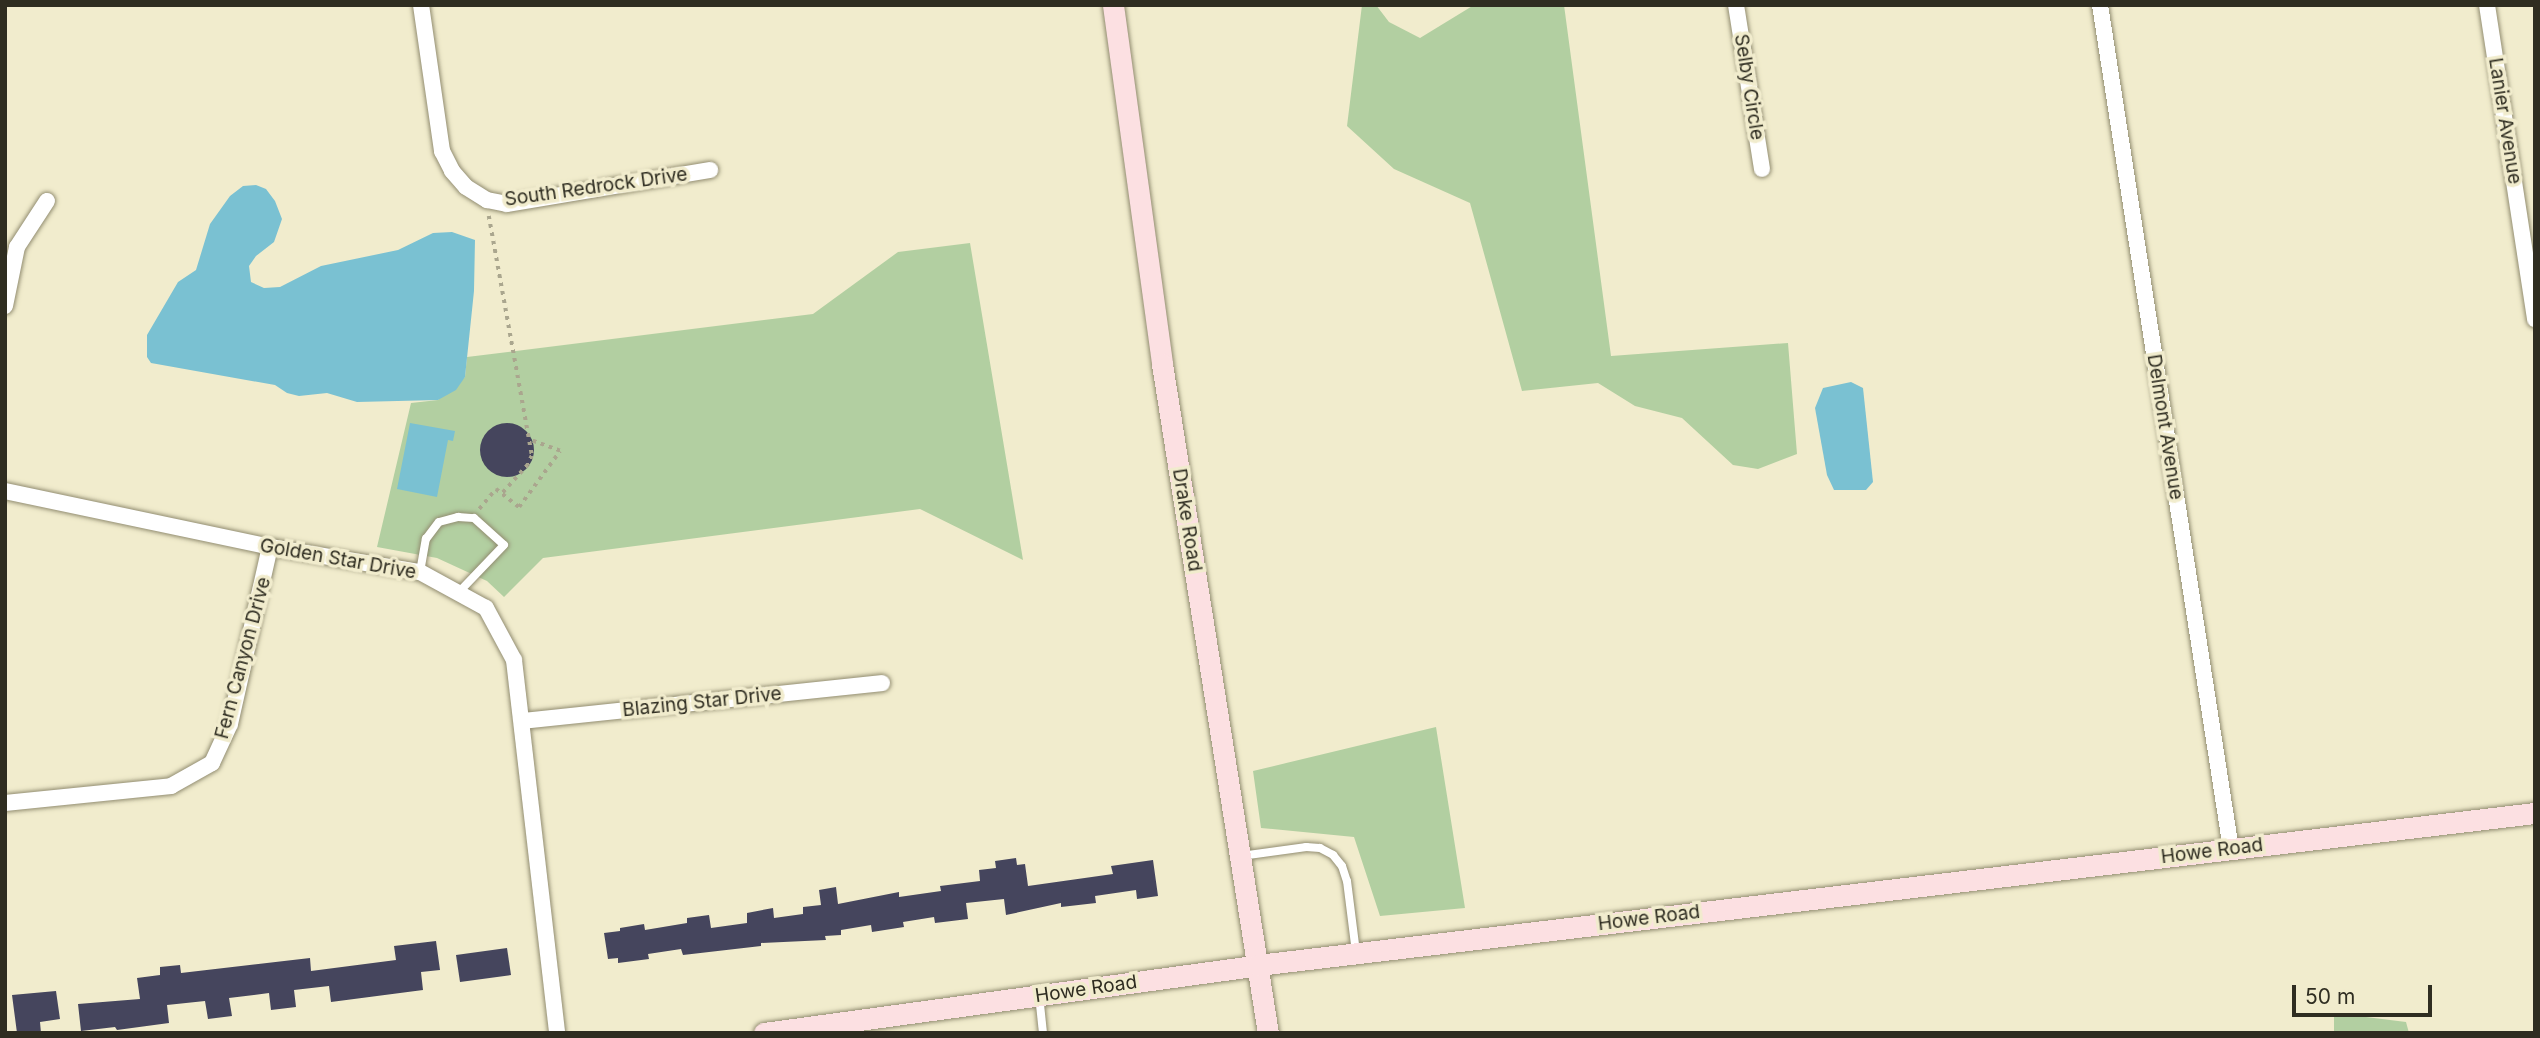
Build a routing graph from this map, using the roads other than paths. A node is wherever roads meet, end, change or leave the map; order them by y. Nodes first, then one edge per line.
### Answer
1 (421, 5) edge
2 (1113, 5) edge
3 (1736, 5) edge
4 (2100, 5) edge
5 (2487, 5) edge
6 (1762, 169) dead end
7 (710, 170) dead end
8 (47, 201) dead end
9 (5, 306) edge
10 (2535, 319) edge
11 (5, 491) edge
12 (270, 547) junction
13 (420, 572) junction
14 (458, 593) junction
15 (882, 683) dead end
16 (522, 721) junction
17 (5, 803) edge
18 (2535, 813) edge
19 (2231, 849) junction
20 (1241, 856) junction
21 (1356, 953) junction
22 (1258, 965) junction
23 (1039, 995) junction
24 (557, 1033) edge
25 (764, 1033) edge
26 (1043, 1033) edge
27 (1268, 1033) edge

1 - 7 street, South Redrock Drive
2 - 20 street, Drake Road
3 - 6 street, Selby Circle
4 - 19 street, Delmont Avenue
5 - 10 street, Lanier Avenue
8 - 9 street
11 - 12 street, Golden Star Drive
12 - 13 street, Golden Star Drive
12 - 17 street, Fern Canyon Drive
13 - 14 street, Golden Star Drive
13 - 14 lane
14 - 16 street, Golden Star Drive
15 - 16 street, Blazing Star Drive
16 - 24 street, Golden Star Drive
18 - 19 street, Howe Road
19 - 21 street, Howe Road
20 - 21 lane
20 - 22 street, Drake Road
21 - 22 street, Howe Road
22 - 23 street, Howe Road
22 - 27 street, Drake Road
23 - 25 street, Howe Road
23 - 26 lane

